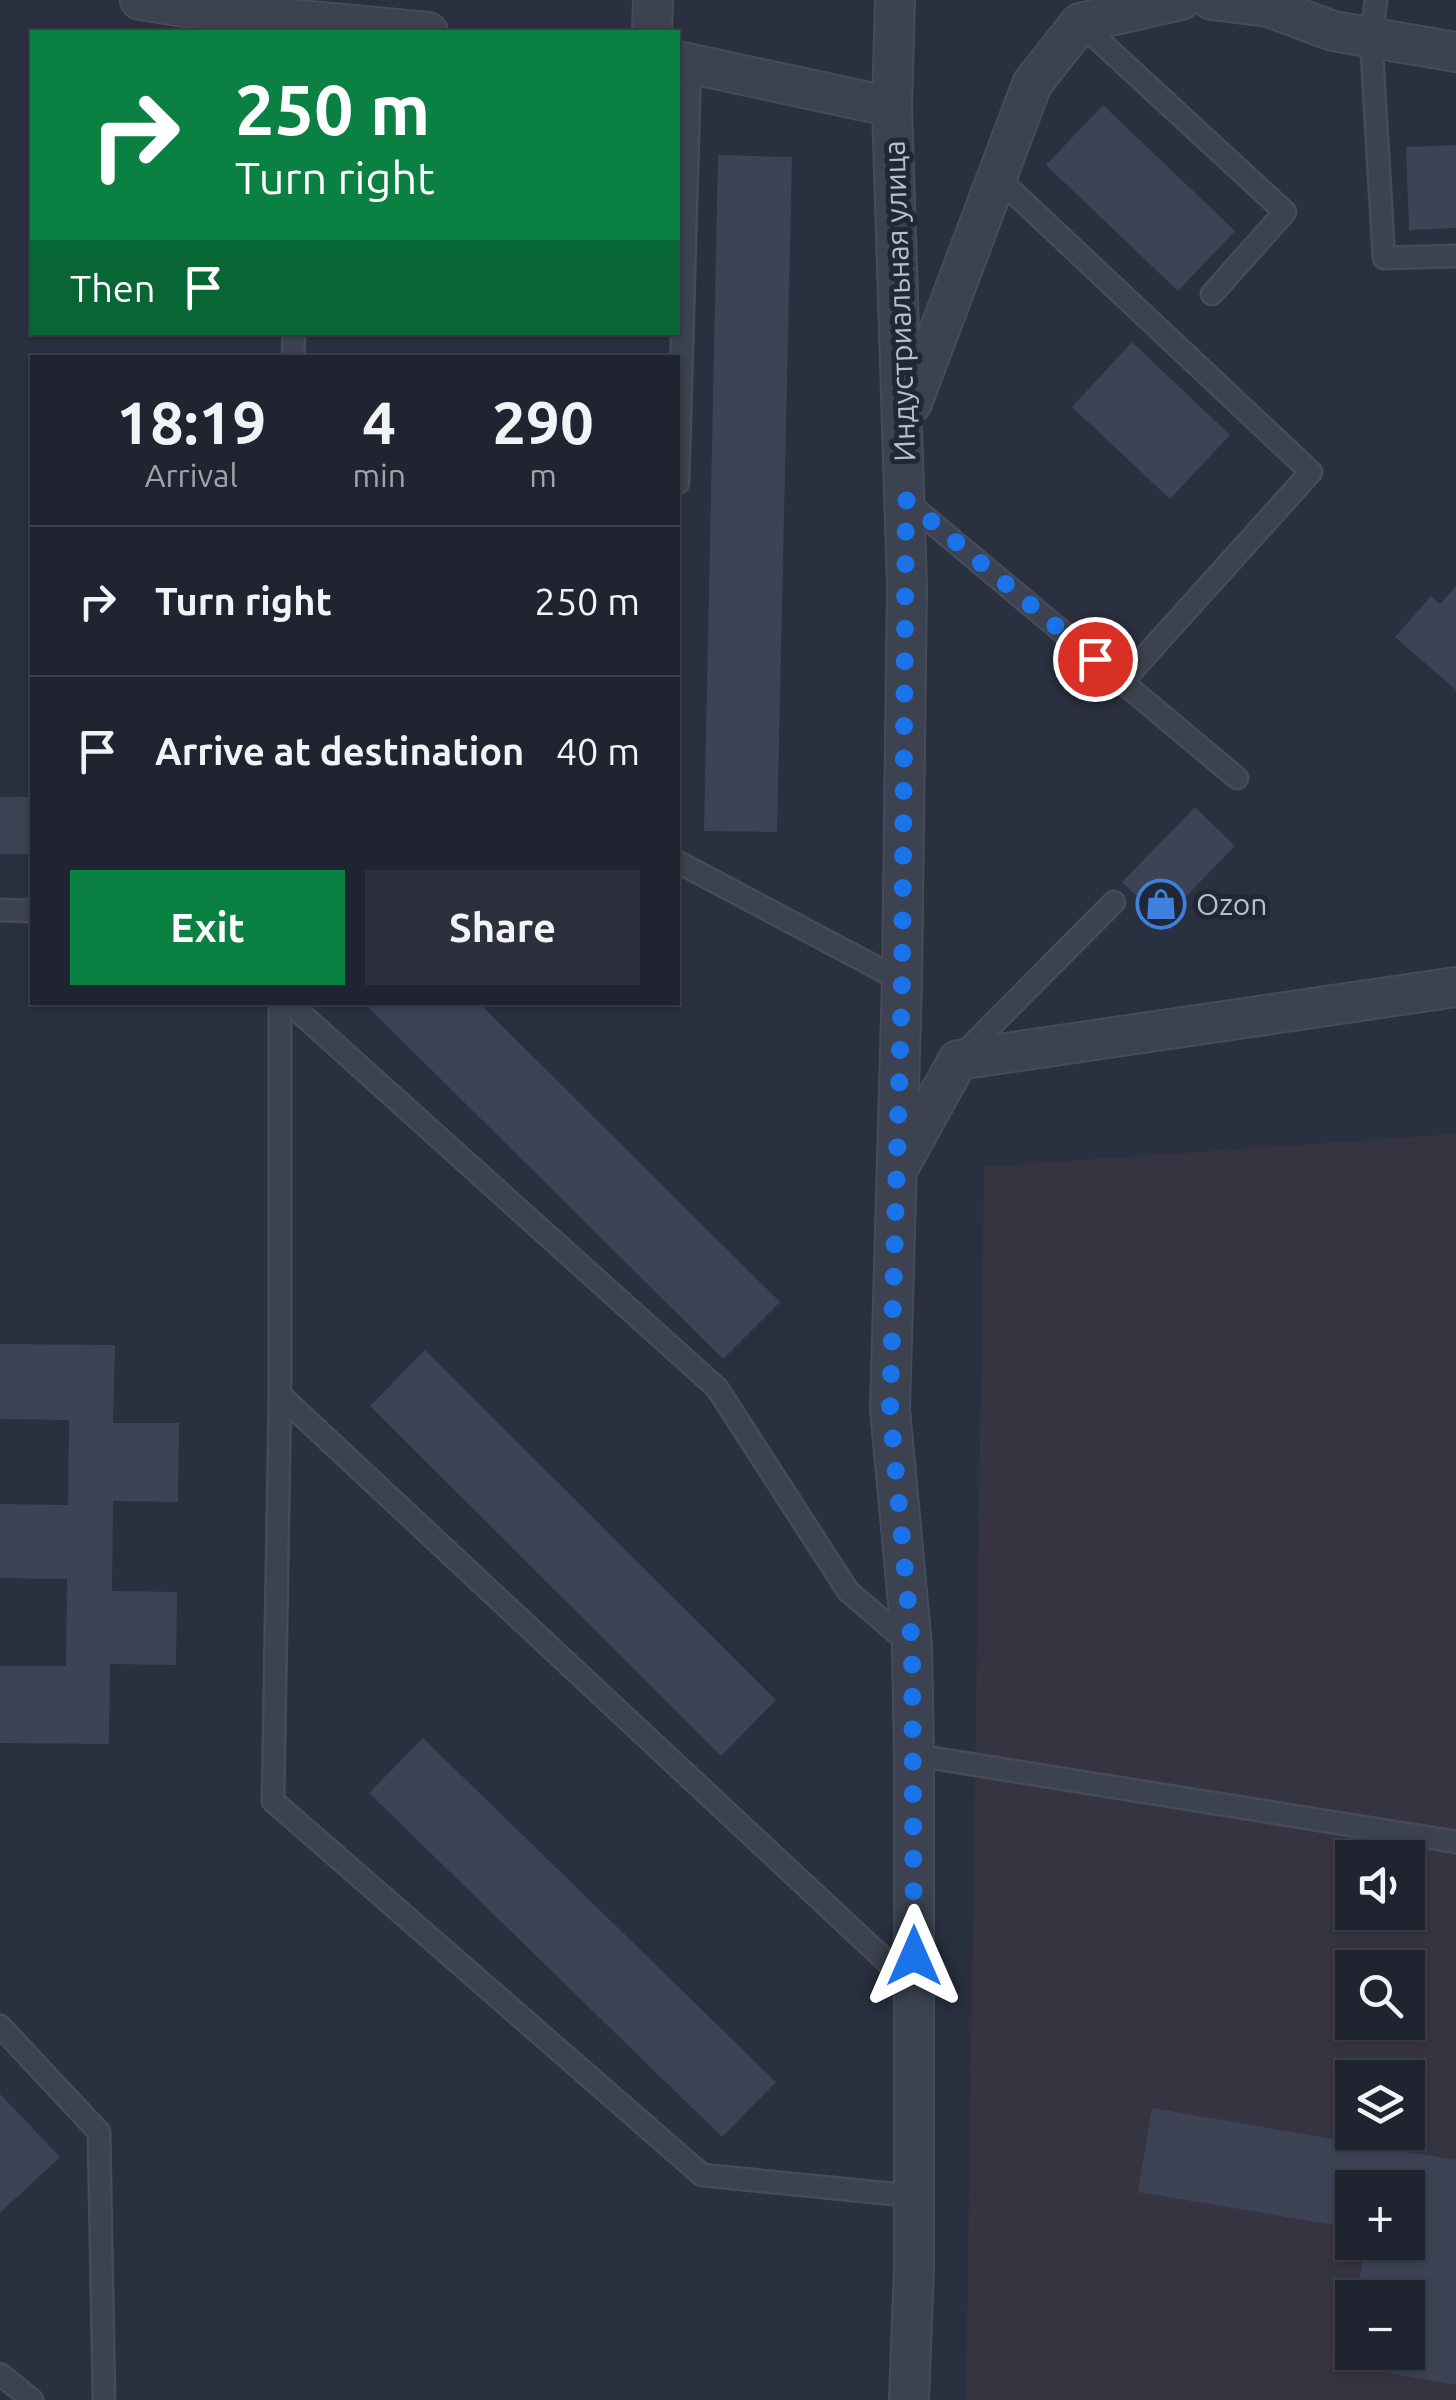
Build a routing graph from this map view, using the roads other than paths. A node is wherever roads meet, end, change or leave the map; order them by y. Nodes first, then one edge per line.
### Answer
1 (140, 0) edge
2 (653, 0) edge
3 (894, 0) edge
4 (1181, 0) edge
5 (1212, 0) edge
6 (1376, 0) edge
7 (302, 17) edge
8 (1080, 23) junction
9 (411, 30) edge
10 (652, 30) edge
11 (1372, 38) junction
12 (1456, 52) edge
13 (684, 61) edge
14 (892, 107) junction
15 (997, 176) junction
16 (1456, 256) edge
17 (1212, 294) dead end
18 (680, 355) edge
19 (904, 422) junction
20 (906, 500) junction
21 (1122, 682) junction
22 (1237, 778) dead end
23 (680, 863) edge
24 (1114, 902) dead end
25 (0, 910) edge
26 (30, 911) edge
27 (902, 981) junction
28 (1456, 987) edge
29 (280, 1005) edge
30 (291, 1005) edge
31 (958, 1060) junction
32 (896, 1172) junction
33 (280, 1395) junction
34 (912, 1646) junction
35 (914, 1754) junction
36 (1456, 1842) edge
37 (914, 1988) junction
38 (0, 2026) edge
39 (914, 2196) junction
40 (0, 2374) edge
41 (32, 2400) edge
42 (104, 2400) edge
43 (909, 2400) edge

1 - 7 street
2 - 10 street
3 - 14 street, Индустриальная улица
4 - 8 street
5 - 11 street
6 - 11 lane
7 - 9 street
8 - 15 street
8 - 17 lane
11 - 12 street
11 - 16 lane
13 - 14 street
13 - 18 lane
14 - 19 street, Индустриальная улица
15 - 19 street
15 - 21 lane
19 - 20 street, Индустриальная улица
20 - 21 lane
20 - 27 street, Индустриальная улица
21 - 22 lane
23 - 27 lane
24 - 31 lane
25 - 26 lane
27 - 32 street, Индустриальная улица
28 - 31 street
29 - 33 lane
30 - 34 lane
31 - 32 street
32 - 34 street, Индустриальная улица
33 - 37 lane
33 - 39 lane
34 - 35 street, Индустриальная улица
35 - 36 lane
35 - 37 street, Индустриальная улица
37 - 39 street, Индустриальная улица
38 - 42 lane
39 - 43 street, Индустриальная улица
40 - 41 lane

